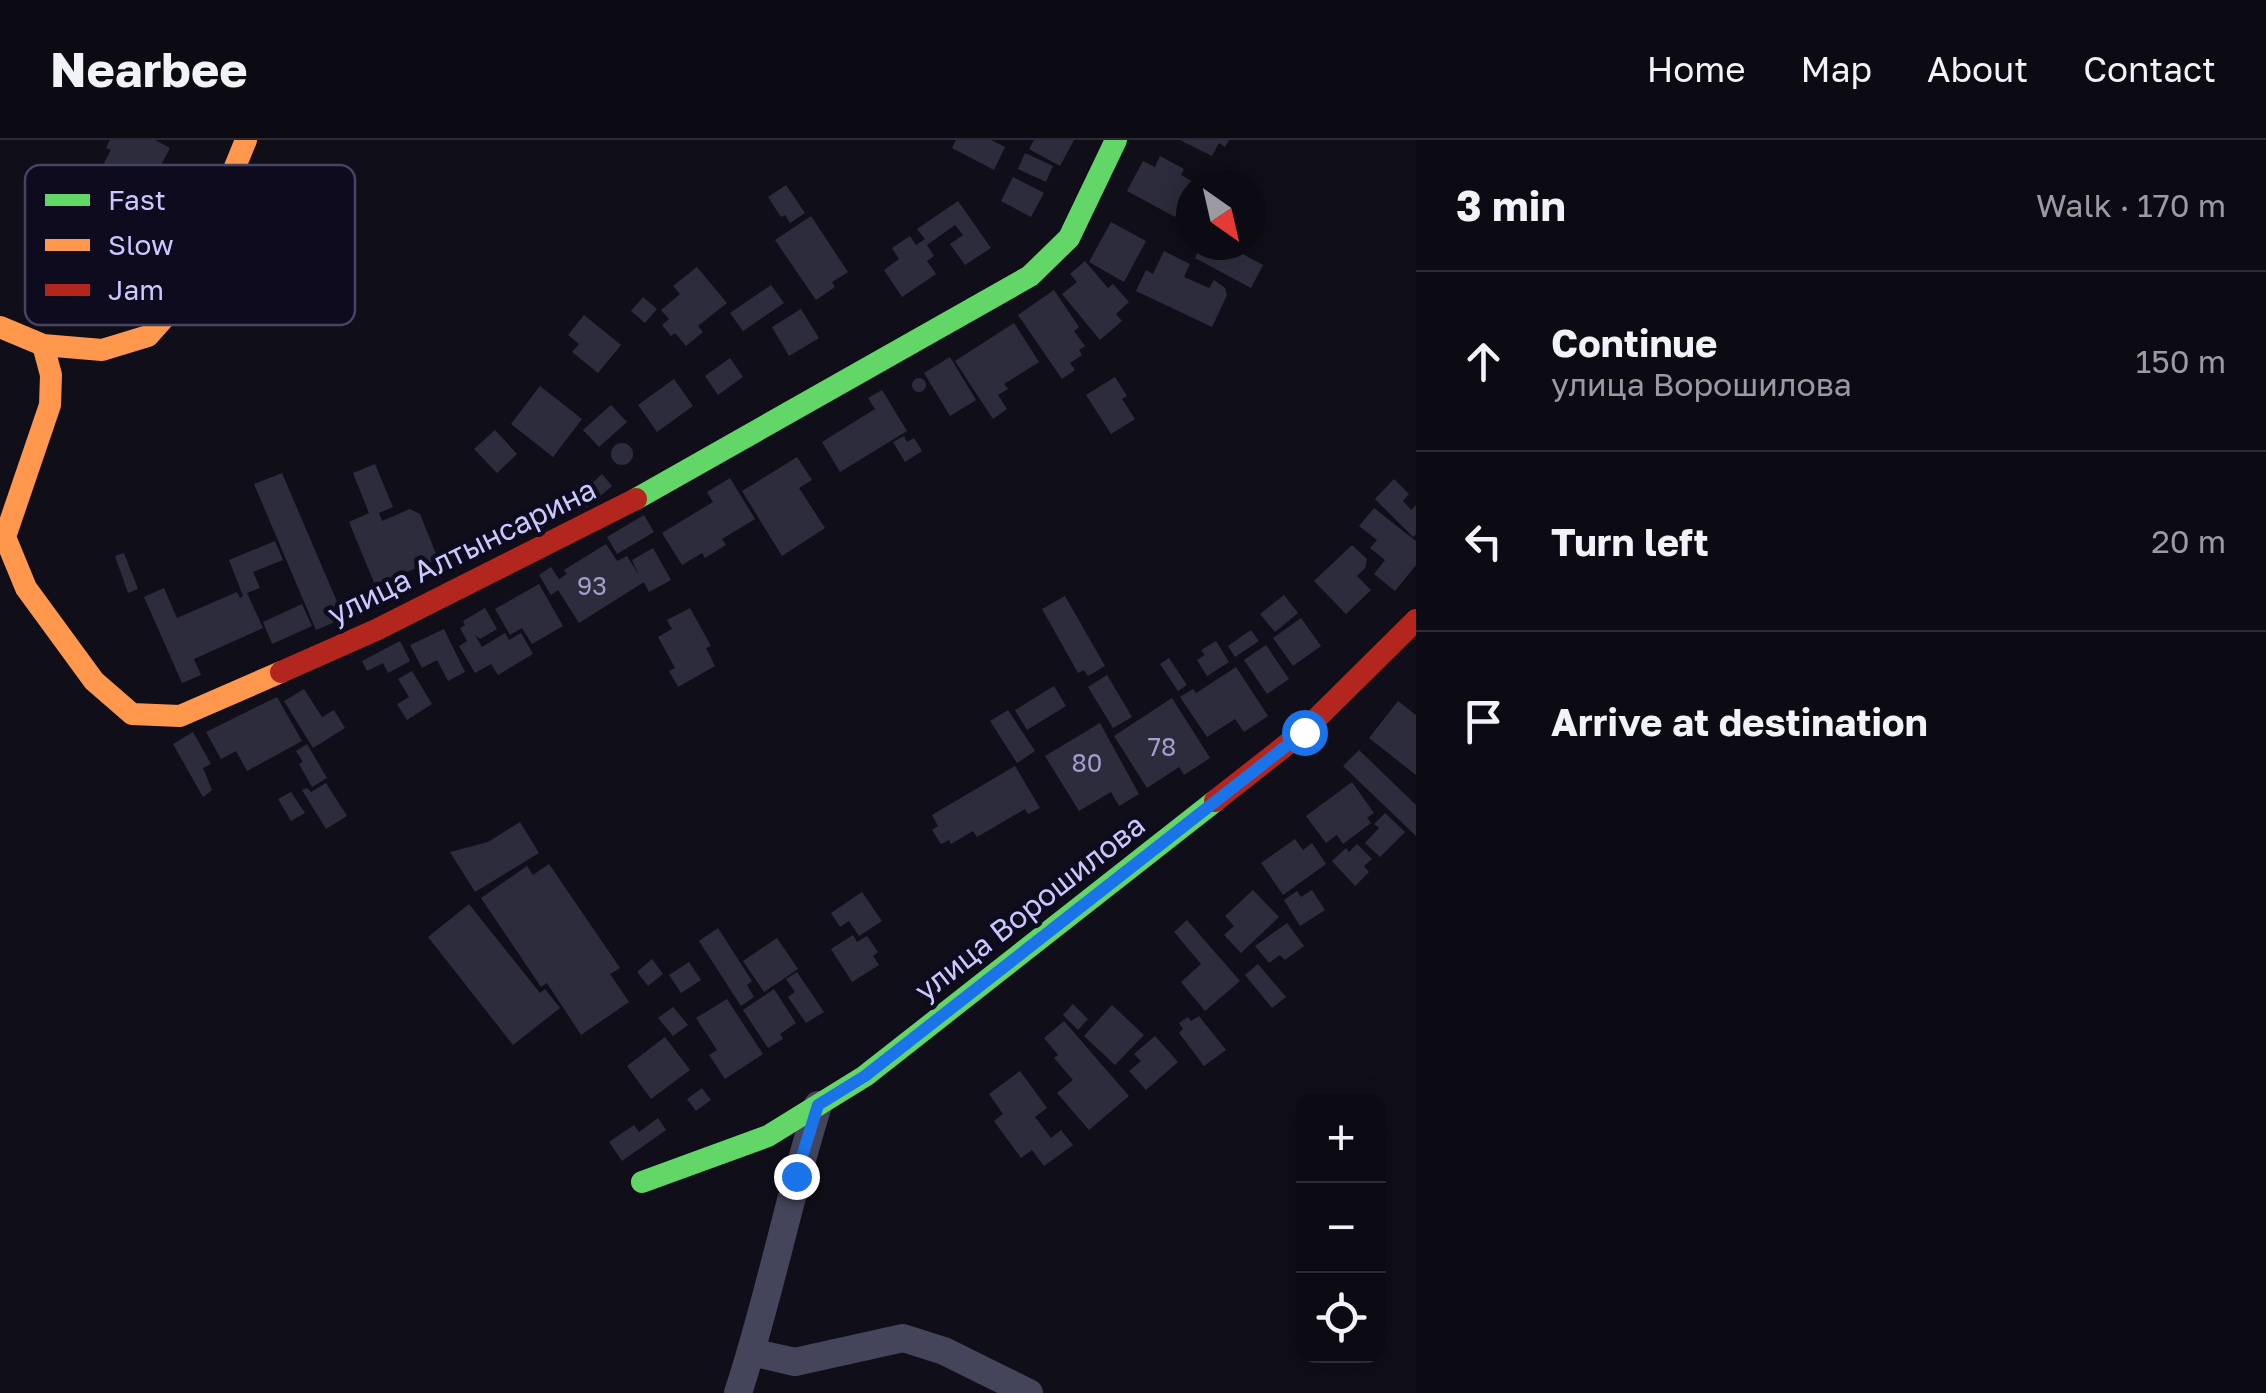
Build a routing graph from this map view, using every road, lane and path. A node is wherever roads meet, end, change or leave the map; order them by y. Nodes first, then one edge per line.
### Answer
1 (246, 140) edge
2 (1116, 140) edge
3 (236, 165) edge
4 (158, 325) edge
5 (0, 327) edge
6 (43, 345) junction
7 (1416, 620) edge
8 (818, 1105) junction
9 (642, 1182) dead end
10 (751, 1352) junction
11 (738, 1393) edge
12 (1029, 1393) edge

1 - 3 street
2 - 6 street, улица Алтынсарина
4 - 6 street
5 - 6 street
7 - 8 street, улица Ворошилова
8 - 9 street, улица Ворошилова
8 - 10 street
10 - 11 street
10 - 12 street

